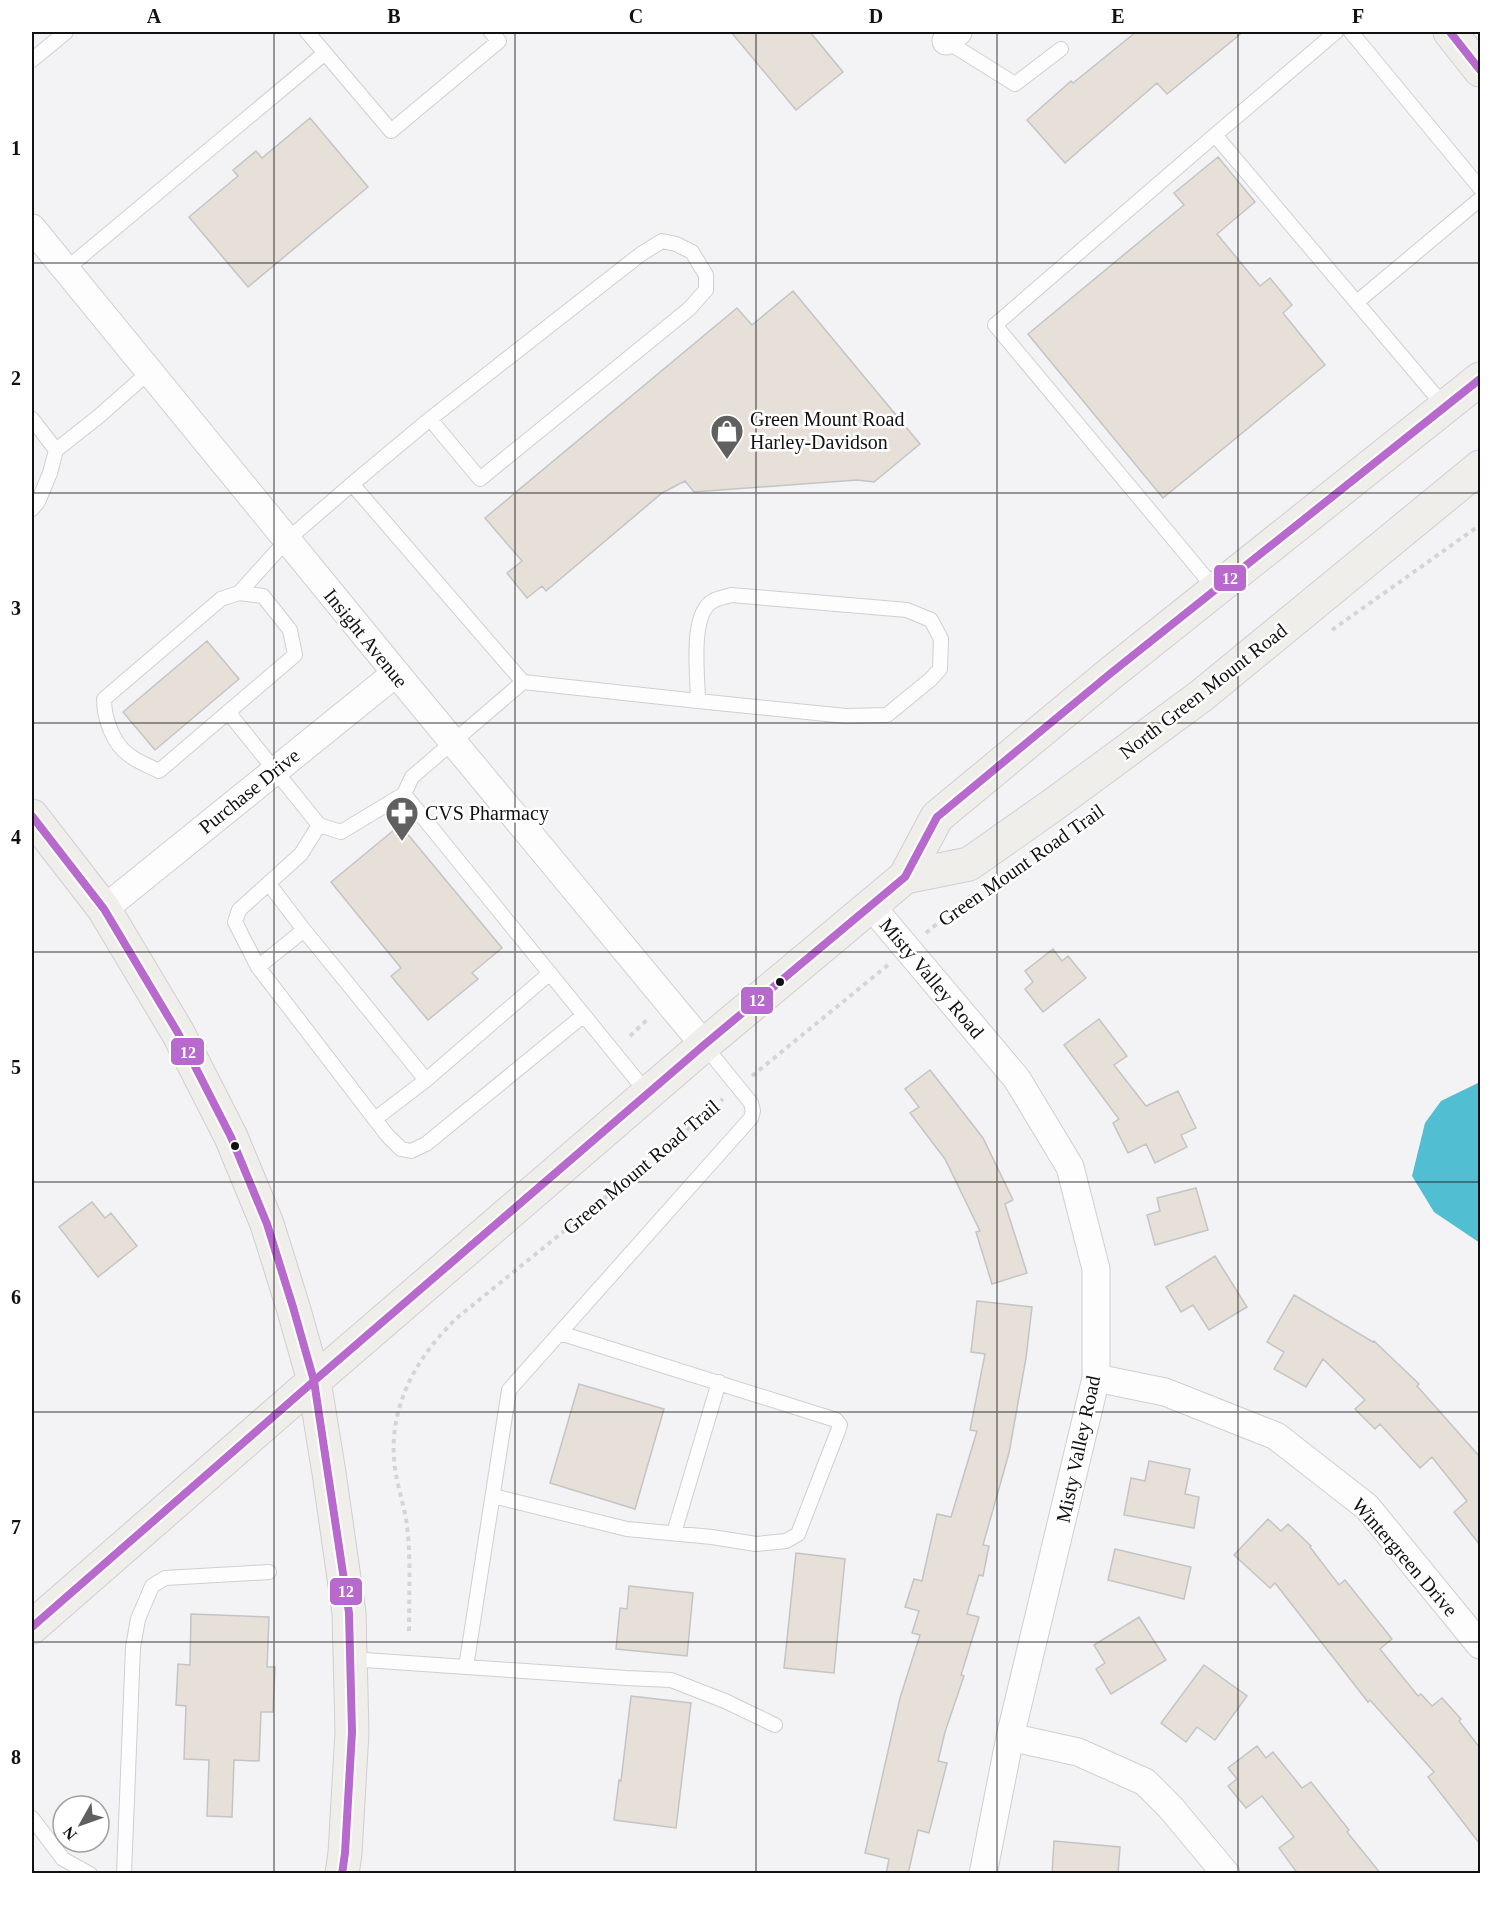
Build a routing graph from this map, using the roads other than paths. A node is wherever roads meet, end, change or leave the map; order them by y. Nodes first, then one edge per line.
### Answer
1 (66, 32) edge
2 (307, 32) edge
3 (491, 32) edge
4 (1336, 32) edge
5 (1351, 32) edge
6 (1450, 32) edge
7 (952, 37) edge
8 (1061, 49) dead end
9 (325, 53) junction
10 (32, 60) edge
11 (1480, 70) edge
12 (1215, 135) junction
13 (1480, 188) edge
14 (1480, 199) edge
15 (32, 228) edge
16 (65, 270) junction
17 (1357, 302) junction
18 (149, 372) junction
19 (1480, 379) edge
20 (1445, 407) junction
21 (32, 419) edge
22 (430, 419) junction
23 (56, 450) junction
24 (1480, 467) edge
25 (352, 484) junction
26 (32, 509) edge
27 (286, 540) junction
28 (1216, 590) junction
29 (239, 592) junction
30 (396, 673) junction
31 (522, 682) junction
32 (698, 701) junction
33 (228, 712) junction
34 (452, 742) junction
35 (275, 770) junction
36 (404, 794) junction
37 (32, 816) edge
38 (319, 825) junction
39 (905, 878) junction
40 (269, 884) junction
41 (872, 907) junction
42 (104, 909) junction
43 (304, 930) junction
44 (258, 967) junction
45 (550, 974) junction
46 (584, 1015) junction
47 (704, 1045) junction
48 (426, 1080) junction
49 (648, 1094) junction
50 (375, 1119) junction
51 (560, 1333) junction
52 (1096, 1378) junction
53 (314, 1381) junction
54 (719, 1382) junction
55 (493, 1496) junction
56 (674, 1533) junction
57 (268, 1572) dead end
58 (32, 1627) edge
59 (1480, 1645) edge
60 (350, 1659) junction
61 (466, 1667) junction
62 (775, 1725) dead end
63 (1010, 1737) junction
64 (32, 1818) edge
65 (90, 1874) edge
66 (124, 1874) edge
67 (342, 1874) edge
68 (983, 1874) edge
69 (1226, 1874) edge

1 - 10 lane
2 - 9 lane
3 - 9 lane
4 - 12 lane
5 - 13 lane
6 - 11 street
7 - 8 lane
9 - 16 lane
12 - 17 lane
12 - 28 lane
14 - 17 lane
15 - 16 street, Insight Avenue
16 - 18 street, Insight Avenue
17 - 20 lane
18 - 23 lane
18 - 27 street, Insight Avenue
19 - 20 street, North Green Mount Road
20 - 28 street, North Green Mount Road
21 - 23 lane
22 - 22 lane
22 - 25 lane
23 - 26 lane
24 - 39 street, North Green Mount Road
25 - 27 lane
25 - 31 lane
27 - 29 lane
27 - 30 street, Insight Avenue
28 - 39 street, North Green Mount Road
29 - 33 lane
29 - 33 lane
30 - 34 street, Insight Avenue
30 - 35 street, Purchase Drive
31 - 32 lane
31 - 34 lane
32 - 32 lane
33 - 35 lane
34 - 36 lane
34 - 47 street, Insight Avenue
35 - 38 lane
35 - 42 street, Purchase Drive
36 - 38 lane
36 - 45 lane
37 - 42 street
38 - 40 lane
39 - 41 street, North Green Mount Road
40 - 43 lane
40 - 44 lane
41 - 47 street, North Green Mount Road
41 - 52 street, Misty Valley Road
42 - 53 street
43 - 44 lane
43 - 48 lane
44 - 50 lane
45 - 46 lane
45 - 48 lane
46 - 49 lane
46 - 50 lane
47 - 49 street, North Green Mount Road
47 - 51 lane
48 - 50 lane
49 - 53 street, North Green Mount Road
51 - 54 lane
51 - 55 lane
52 - 59 street, Wintergreen Drive
52 - 63 street, Misty Valley Road
53 - 58 street, North Green Mount Road
53 - 60 street
54 - 56 lane
54 - 56 lane
55 - 56 lane
55 - 61 lane
57 - 66 lane
60 - 61 lane
60 - 67 street
61 - 62 lane
63 - 68 street, Misty Valley Road
63 - 69 street
64 - 65 lane

